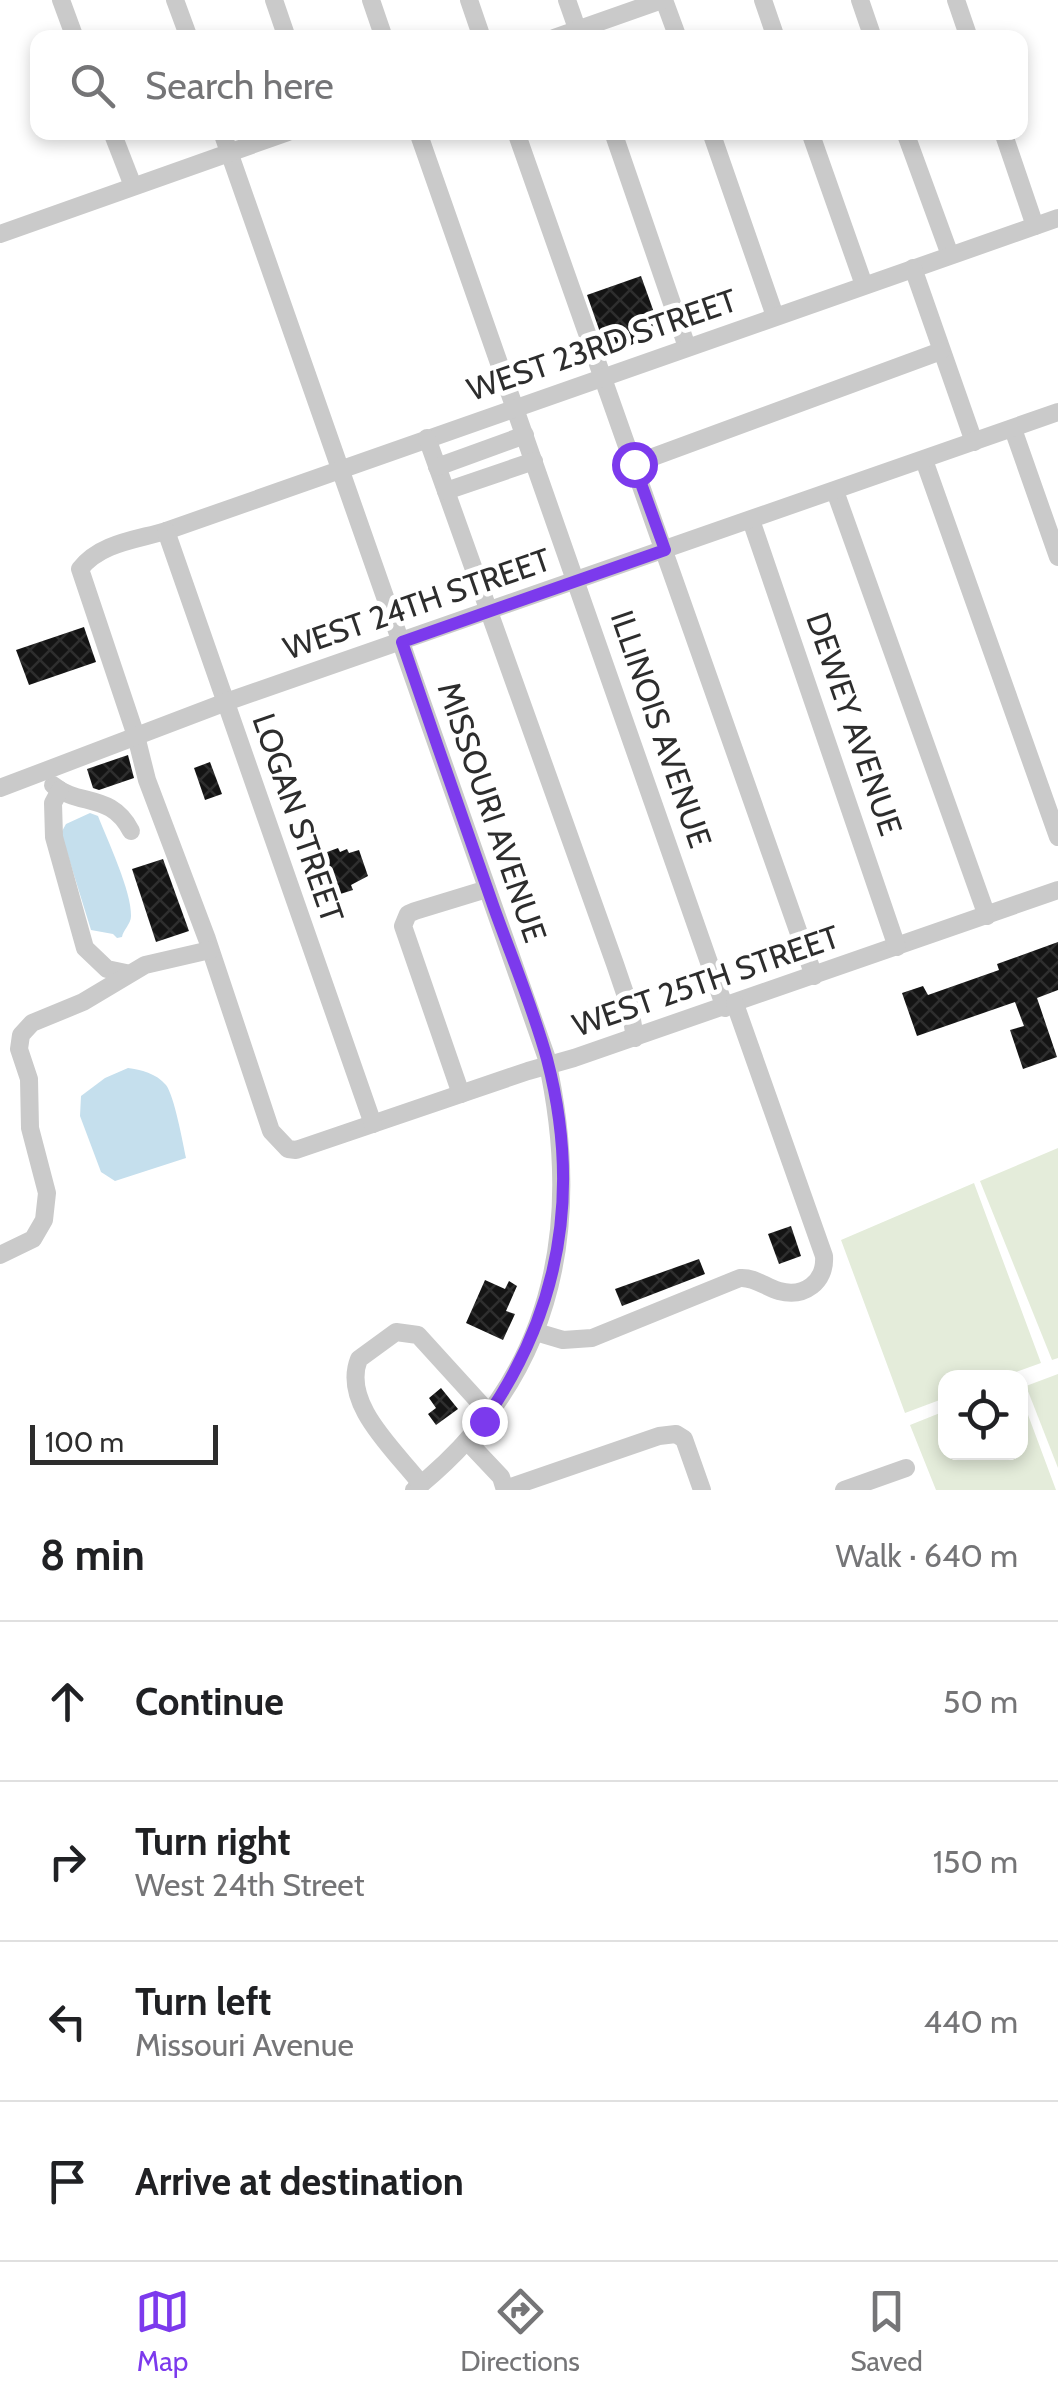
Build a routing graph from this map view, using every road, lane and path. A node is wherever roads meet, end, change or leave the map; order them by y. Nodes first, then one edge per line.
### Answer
1 (61, 0) edge
2 (175, 0) edge
3 (274, 0) edge
4 (371, 0) edge
5 (469, 0) edge
6 (567, 0) edge
7 (663, 0) edge
8 (763, 0) edge
9 (860, 0) edge
10 (956, 0) edge
11 (72, 30) edge
12 (185, 30) edge
13 (284, 30) edge
14 (381, 30) edge
15 (479, 30) edge
16 (578, 30) edge
17 (587, 30) edge
18 (675, 30) edge
19 (773, 30) edge
20 (870, 30) edge
21 (966, 30) edge
22 (115, 140) edge
23 (225, 140) edge
24 (266, 140) edge
25 (421, 140) edge
26 (519, 140) edge
27 (616, 140) edge
28 (715, 140) edge
29 (813, 140) edge
30 (909, 140) edge
31 (1006, 140) edge
32 (230, 153) junction
33 (133, 186) junction
34 (1058, 218) edge
35 (1035, 226) junction
36 (0, 234) edge
37 (950, 255) junction
38 (914, 268) junction
39 (864, 285) junction
40 (775, 316) junction
41 (686, 347) junction
42 (942, 350) junction
43 (603, 376) junction
44 (515, 407) junction
45 (1058, 412) edge
46 (1012, 429) junction
47 (525, 435) junction
48 (427, 438) junction
49 (974, 442) junction
50 (924, 460) junction
51 (534, 461) junction
52 (634, 464) junction
53 (437, 467) junction
54 (340, 468) junction
55 (836, 491) junction
56 (446, 492) junction
57 (752, 520) junction
58 (166, 531) junction
59 (665, 550) junction
60 (1058, 557) edge
61 (576, 581) junction
62 (489, 612) junction
63 (402, 642) junction
64 (226, 702) junction
65 (136, 736) junction
66 (48, 770) junction
67 (0, 788) edge
68 (60, 790) junction
69 (131, 830) dead end
70 (1058, 837) edge
71 (488, 888) junction
72 (1058, 890) edge
73 (987, 916) junction
74 (897, 947) junction
75 (210, 950) junction
76 (126, 973) junction
77 (814, 976) junction
78 (730, 1006) junction
79 (634, 1038) junction
80 (548, 1065) junction
81 (461, 1094) junction
82 (373, 1124) junction
83 (296, 1150) junction
84 (273, 1158) dead end
85 (0, 1255) edge
86 (536, 1332) junction
87 (489, 1414) junction
88 (467, 1441) junction
89 (906, 1468) dead end
90 (418, 1487) edge
91 (505, 1490) edge
92 (702, 1490) edge
93 (844, 1490) edge

1 - 11 street
2 - 12 street
3 - 13 street
4 - 14 street
5 - 15 street
6 - 16 street
7 - 17 street
7 - 18 street
8 - 19 street
9 - 20 street
10 - 21 street
22 - 33 street
23 - 32 street, MISSOURI AVENUE
24 - 32 street
25 - 44 street, ILLINOIS AVENUE
26 - 43 street
27 - 41 street
28 - 40 street
29 - 39 street
30 - 37 street
31 - 35 street
32 - 33 street
32 - 54 street, MISSOURI AVENUE
33 - 36 street
34 - 35 street, WEST 23RD STREET
35 - 37 street, WEST 23RD STREET
37 - 38 street, WEST 23RD STREET
38 - 39 street, WEST 23RD STREET
38 - 42 street
39 - 40 street, WEST 23RD STREET
40 - 41 street, WEST 23RD STREET
41 - 43 street, WEST 23RD STREET
42 - 49 street
42 - 52 street
43 - 44 street, WEST 23RD STREET
43 - 52 street
44 - 47 street, ILLINOIS AVENUE
44 - 48 street, WEST 23RD STREET
45 - 46 street, WEST 24TH STREET
46 - 49 street, WEST 24TH STREET
46 - 60 street
47 - 51 street, ILLINOIS AVENUE
47 - 53 street
48 - 53 street
48 - 54 street, WEST 23RD STREET
49 - 50 street, WEST 24TH STREET
50 - 55 street, WEST 24TH STREET
50 - 70 street
51 - 56 street
51 - 61 street, ILLINOIS AVENUE
52 - 59 street
53 - 56 street
54 - 58 street, WEST 23RD STREET
54 - 63 street, MISSOURI AVENUE
55 - 57 street, WEST 24TH STREET
55 - 73 street
56 - 62 street
57 - 59 street, WEST 24TH STREET
57 - 74 street, DEWEY AVENUE
58 - 64 street, LOGAN STREET
58 - 65 street, WEST 23RD STREET
59 - 61 street, WEST 24TH STREET
59 - 77 street
61 - 62 street, WEST 24TH STREET
61 - 78 street, ILLINOIS AVENUE
62 - 63 street, WEST 24TH STREET
62 - 79 street
63 - 64 street, WEST 24TH STREET
63 - 71 street, MISSOURI AVENUE
64 - 65 street, WEST 24TH STREET
64 - 82 street, LOGAN STREET
65 - 66 street, WEST 24TH STREET
65 - 75 street
66 - 67 street, WEST 24TH STREET
66 - 68 street
68 - 69 street
68 - 76 street
71 - 80 street, MISSOURI AVENUE
71 - 81 street
72 - 73 street, WEST 25TH STREET
73 - 74 street, WEST 25TH STREET
74 - 77 street, WEST 25TH STREET
75 - 76 street
75 - 83 street
76 - 85 street
77 - 78 street, WEST 25TH STREET
78 - 79 street, WEST 25TH STREET
78 - 86 street, ILLINOIS AVENUE
79 - 80 street, WEST 25TH STREET
80 - 81 street, WEST 25TH STREET
80 - 86 street, MISSOURI AVENUE
81 - 82 street, WEST 25TH STREET
82 - 83 street, WEST 25TH STREET
83 - 84 street, WEST 25TH STREET
86 - 87 street, MISSOURI AVENUE
87 - 88 street, MISSOURI AVENUE
87 - 90 street
88 - 90 street, MISSOURI AVENUE
88 - 91 street
89 - 93 street
91 - 92 street

